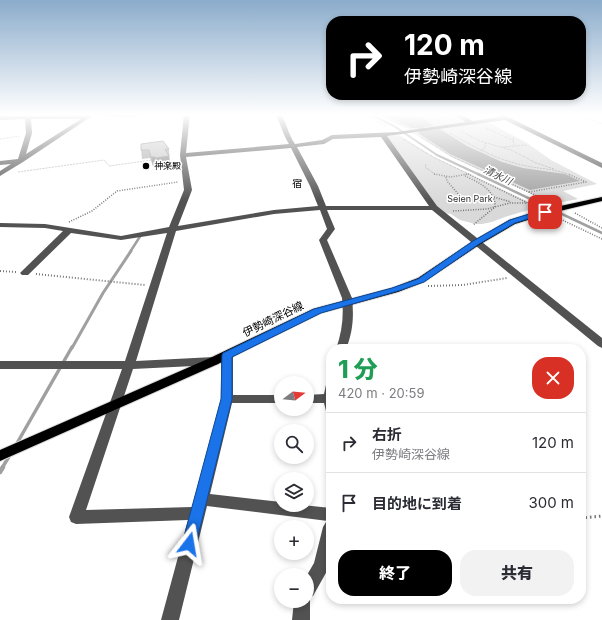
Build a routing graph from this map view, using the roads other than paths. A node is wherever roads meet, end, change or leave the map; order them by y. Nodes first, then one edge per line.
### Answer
1 (27, 143) edge
2 (49, 143) edge
3 (184, 143) edge
4 (291, 143) edge
5 (317, 143) edge
6 (388, 143) edge
7 (555, 143) edge
8 (293, 146) junction
9 (183, 154) junction
10 (21, 161) junction
11 (0, 163) edge
12 (602, 166) edge
13 (2, 173) edge
14 (602, 199) edge
15 (321, 208) junction
16 (434, 208) junction
17 (0, 225) edge
18 (173, 228) junction
19 (70, 230) junction
20 (476, 242) junction
21 (25, 273) road end
22 (348, 302) junction
23 (343, 344) edge
24 (602, 344) edge
25 (227, 355) junction
26 (214, 361) junction
27 (0, 365) edge
28 (129, 365) junction
29 (326, 398) edge
30 (227, 399) junction
31 (274, 399) edge
32 (314, 399) edge
33 (116, 405) junction
34 (0, 456) edge
35 (198, 506) junction
36 (326, 515) edge
37 (326, 546) edge
38 (314, 578) edge
39 (301, 608) edge
40 (170, 620) edge
41 (300, 620) edge

1 - 10 street
2 - 10 street
3 - 9 street
4 - 8 street
5 - 8 street
6 - 16 street
7 - 12 street
8 - 9 street
8 - 15 street
9 - 18 street
10 - 11 street
10 - 13 street
14 - 20 main road, 伊勢崎深谷線
15 - 16 street
15 - 18 street
15 - 22 street
16 - 20 street
17 - 19 street
18 - 19 street
18 - 28 street
19 - 21 street
20 - 22 main road, 伊勢崎深谷線
20 - 24 street
22 - 23 street
22 - 25 main road, 伊勢崎深谷線
25 - 26 main road, 伊勢崎深谷線
25 - 30 street
26 - 28 street
26 - 33 main road, 伊勢崎深谷線
27 - 28 street
28 - 33 street
29 - 32 street
30 - 31 street
30 - 35 street
33 - 34 main road, 伊勢崎深谷線
33 - 35 street
35 - 36 street
35 - 40 street
37 - 38 street
39 - 41 street

